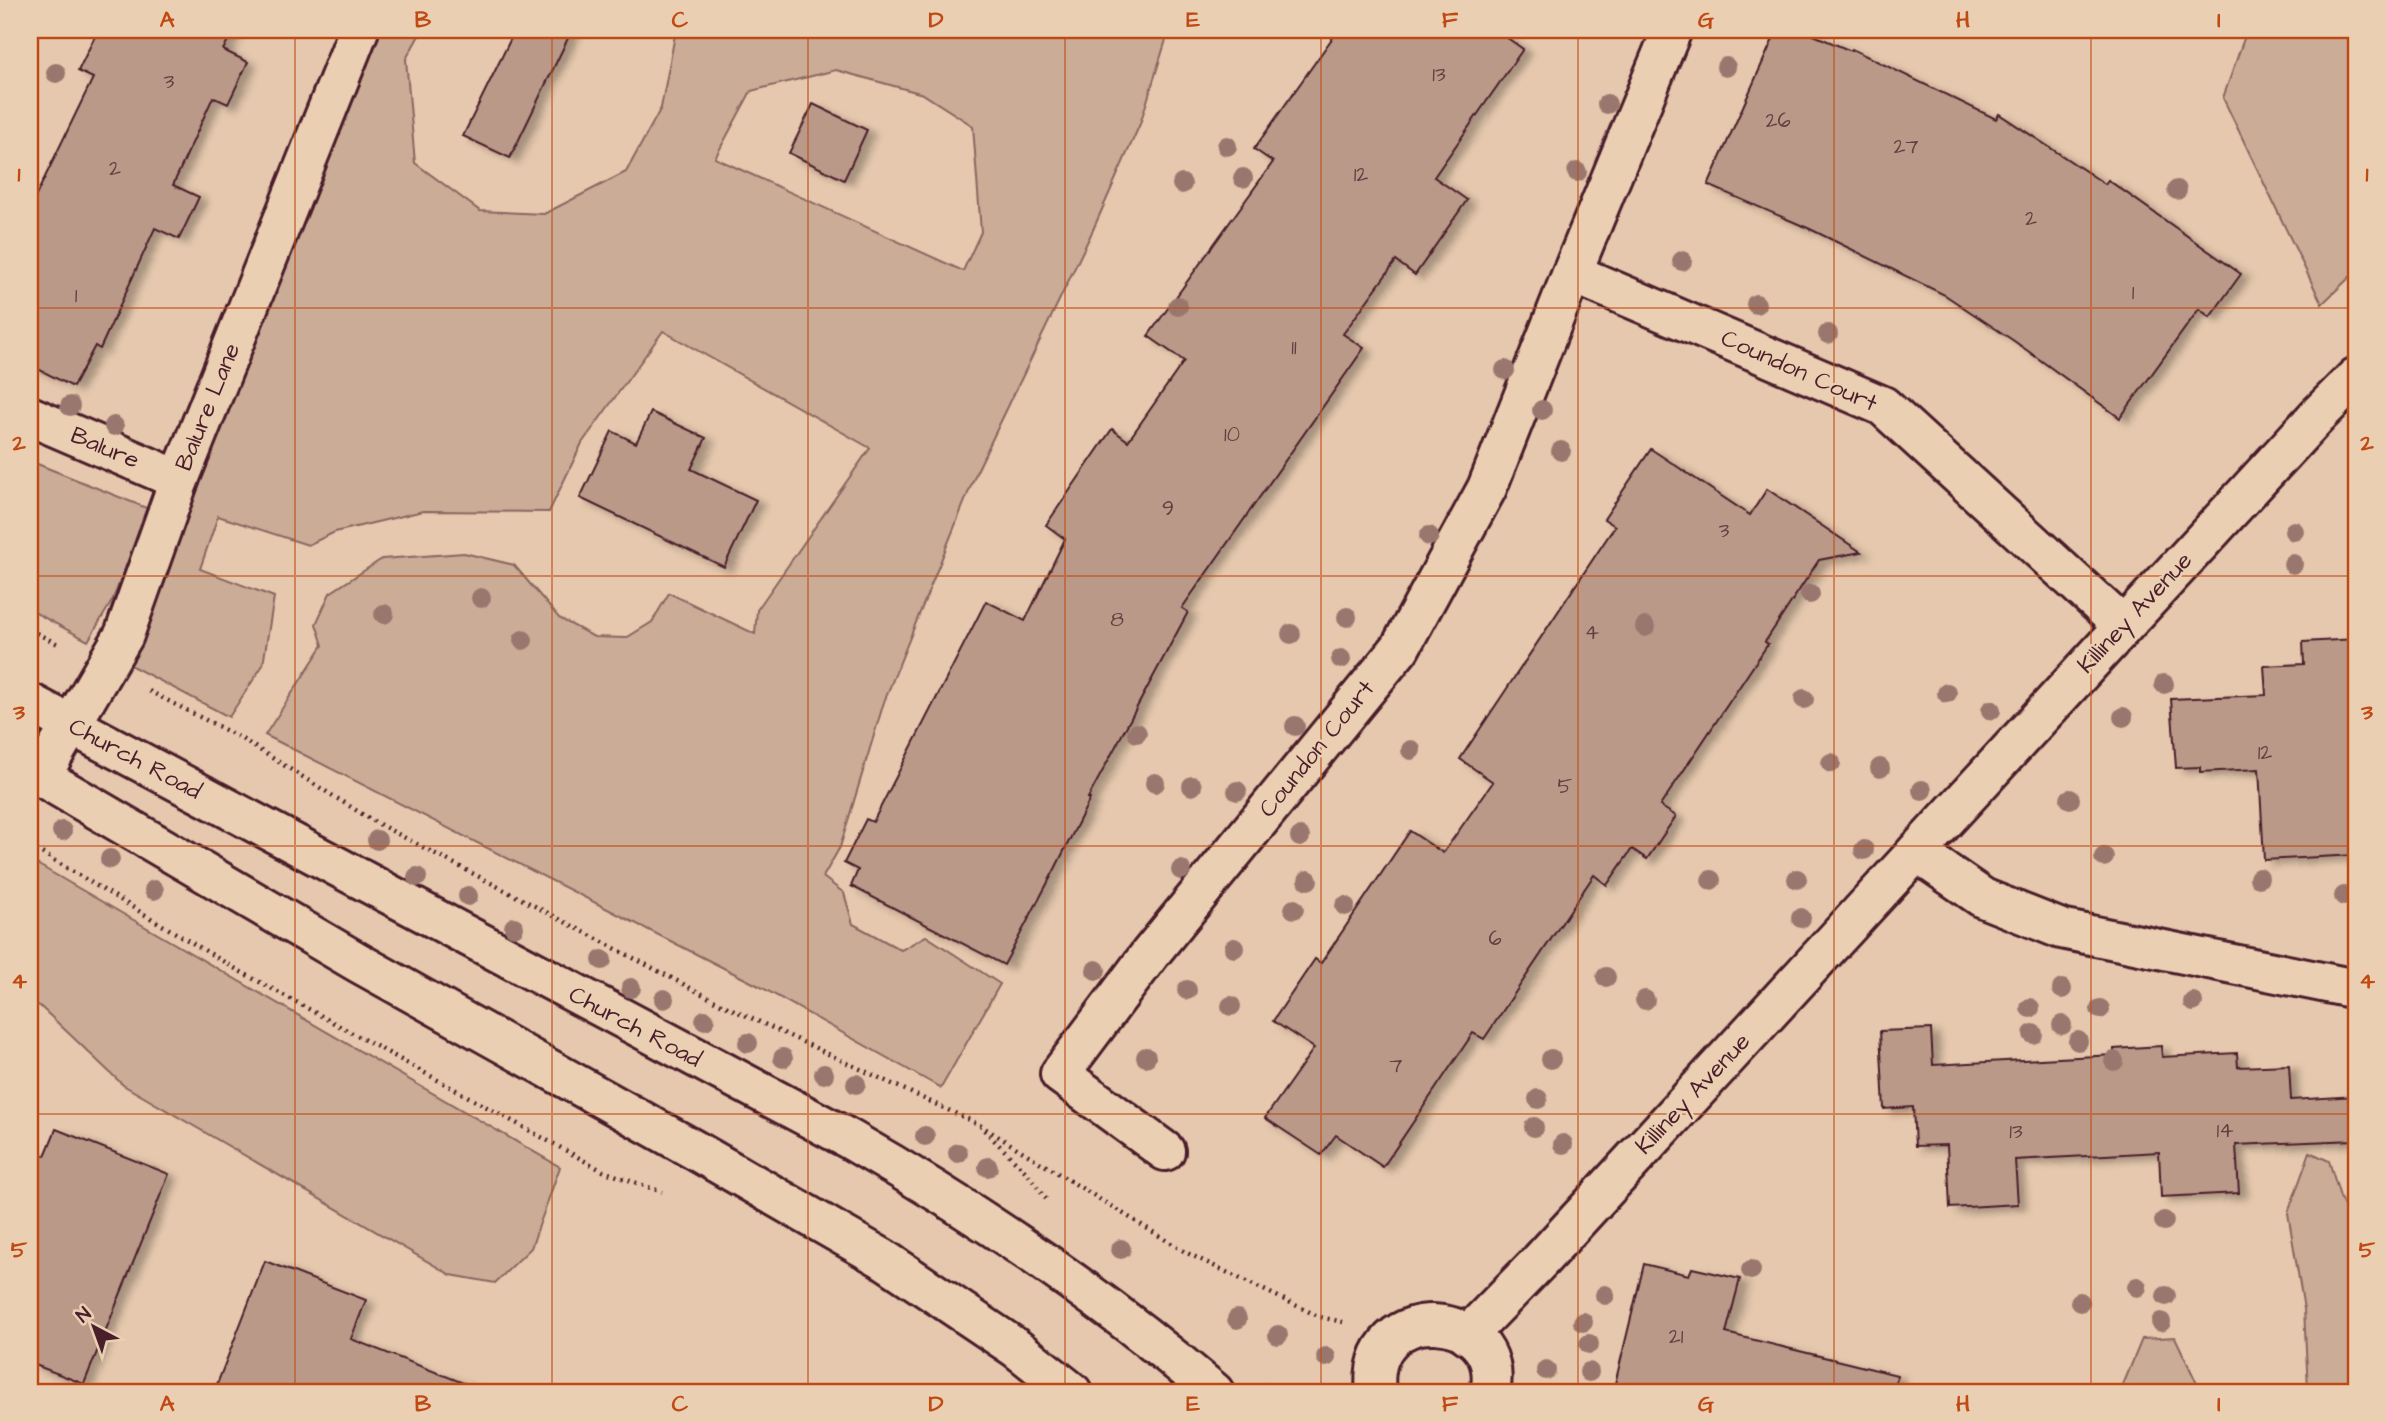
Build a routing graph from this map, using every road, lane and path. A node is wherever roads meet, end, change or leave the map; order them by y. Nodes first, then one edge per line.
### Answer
1 (359, 30) edge
2 (1672, 30) edge
3 (1572, 273) junction
4 (2356, 377) edge
5 (30, 416) edge
6 (179, 480) junction
7 (2123, 626) junction
8 (30, 630) edge
9 (104, 668) junction
10 (30, 703) edge
11 (71, 725) junction
12 (35, 773) edge
13 (30, 846) edge
14 (1916, 852) junction
15 (2356, 989) edge
16 (978, 1124) junction
17 (1165, 1151) dead end
18 (603, 1171) dead end
19 (1050, 1205) dead end
20 (1400, 1333) junction
21 (1468, 1335) junction
22 (1072, 1392) edge
23 (1214, 1392) edge
24 (1376, 1392) edge
25 (1490, 1392) edge

1 - 6 street, Balure Lane
2 - 3 street, Coundon Court
3 - 7 street, Coundon Court
3 - 17 street, Coundon Court
4 - 7 street, Killiney Avenue
5 - 6 street, Balure
6 - 9 street, Balure Lane
7 - 14 street, Killiney Avenue
8 - 9 path
9 - 11 street, Balure Lane
9 - 16 path
10 - 11 street, Church Road
11 - 12 street, Balure Lane
11 - 23 street, Church Road
12 - 22 street
13 - 18 path
14 - 15 street
14 - 21 street, Killiney Avenue
16 - 19 path
16 - 20 path
20 - 21 street
20 - 24 street
21 - 25 street

